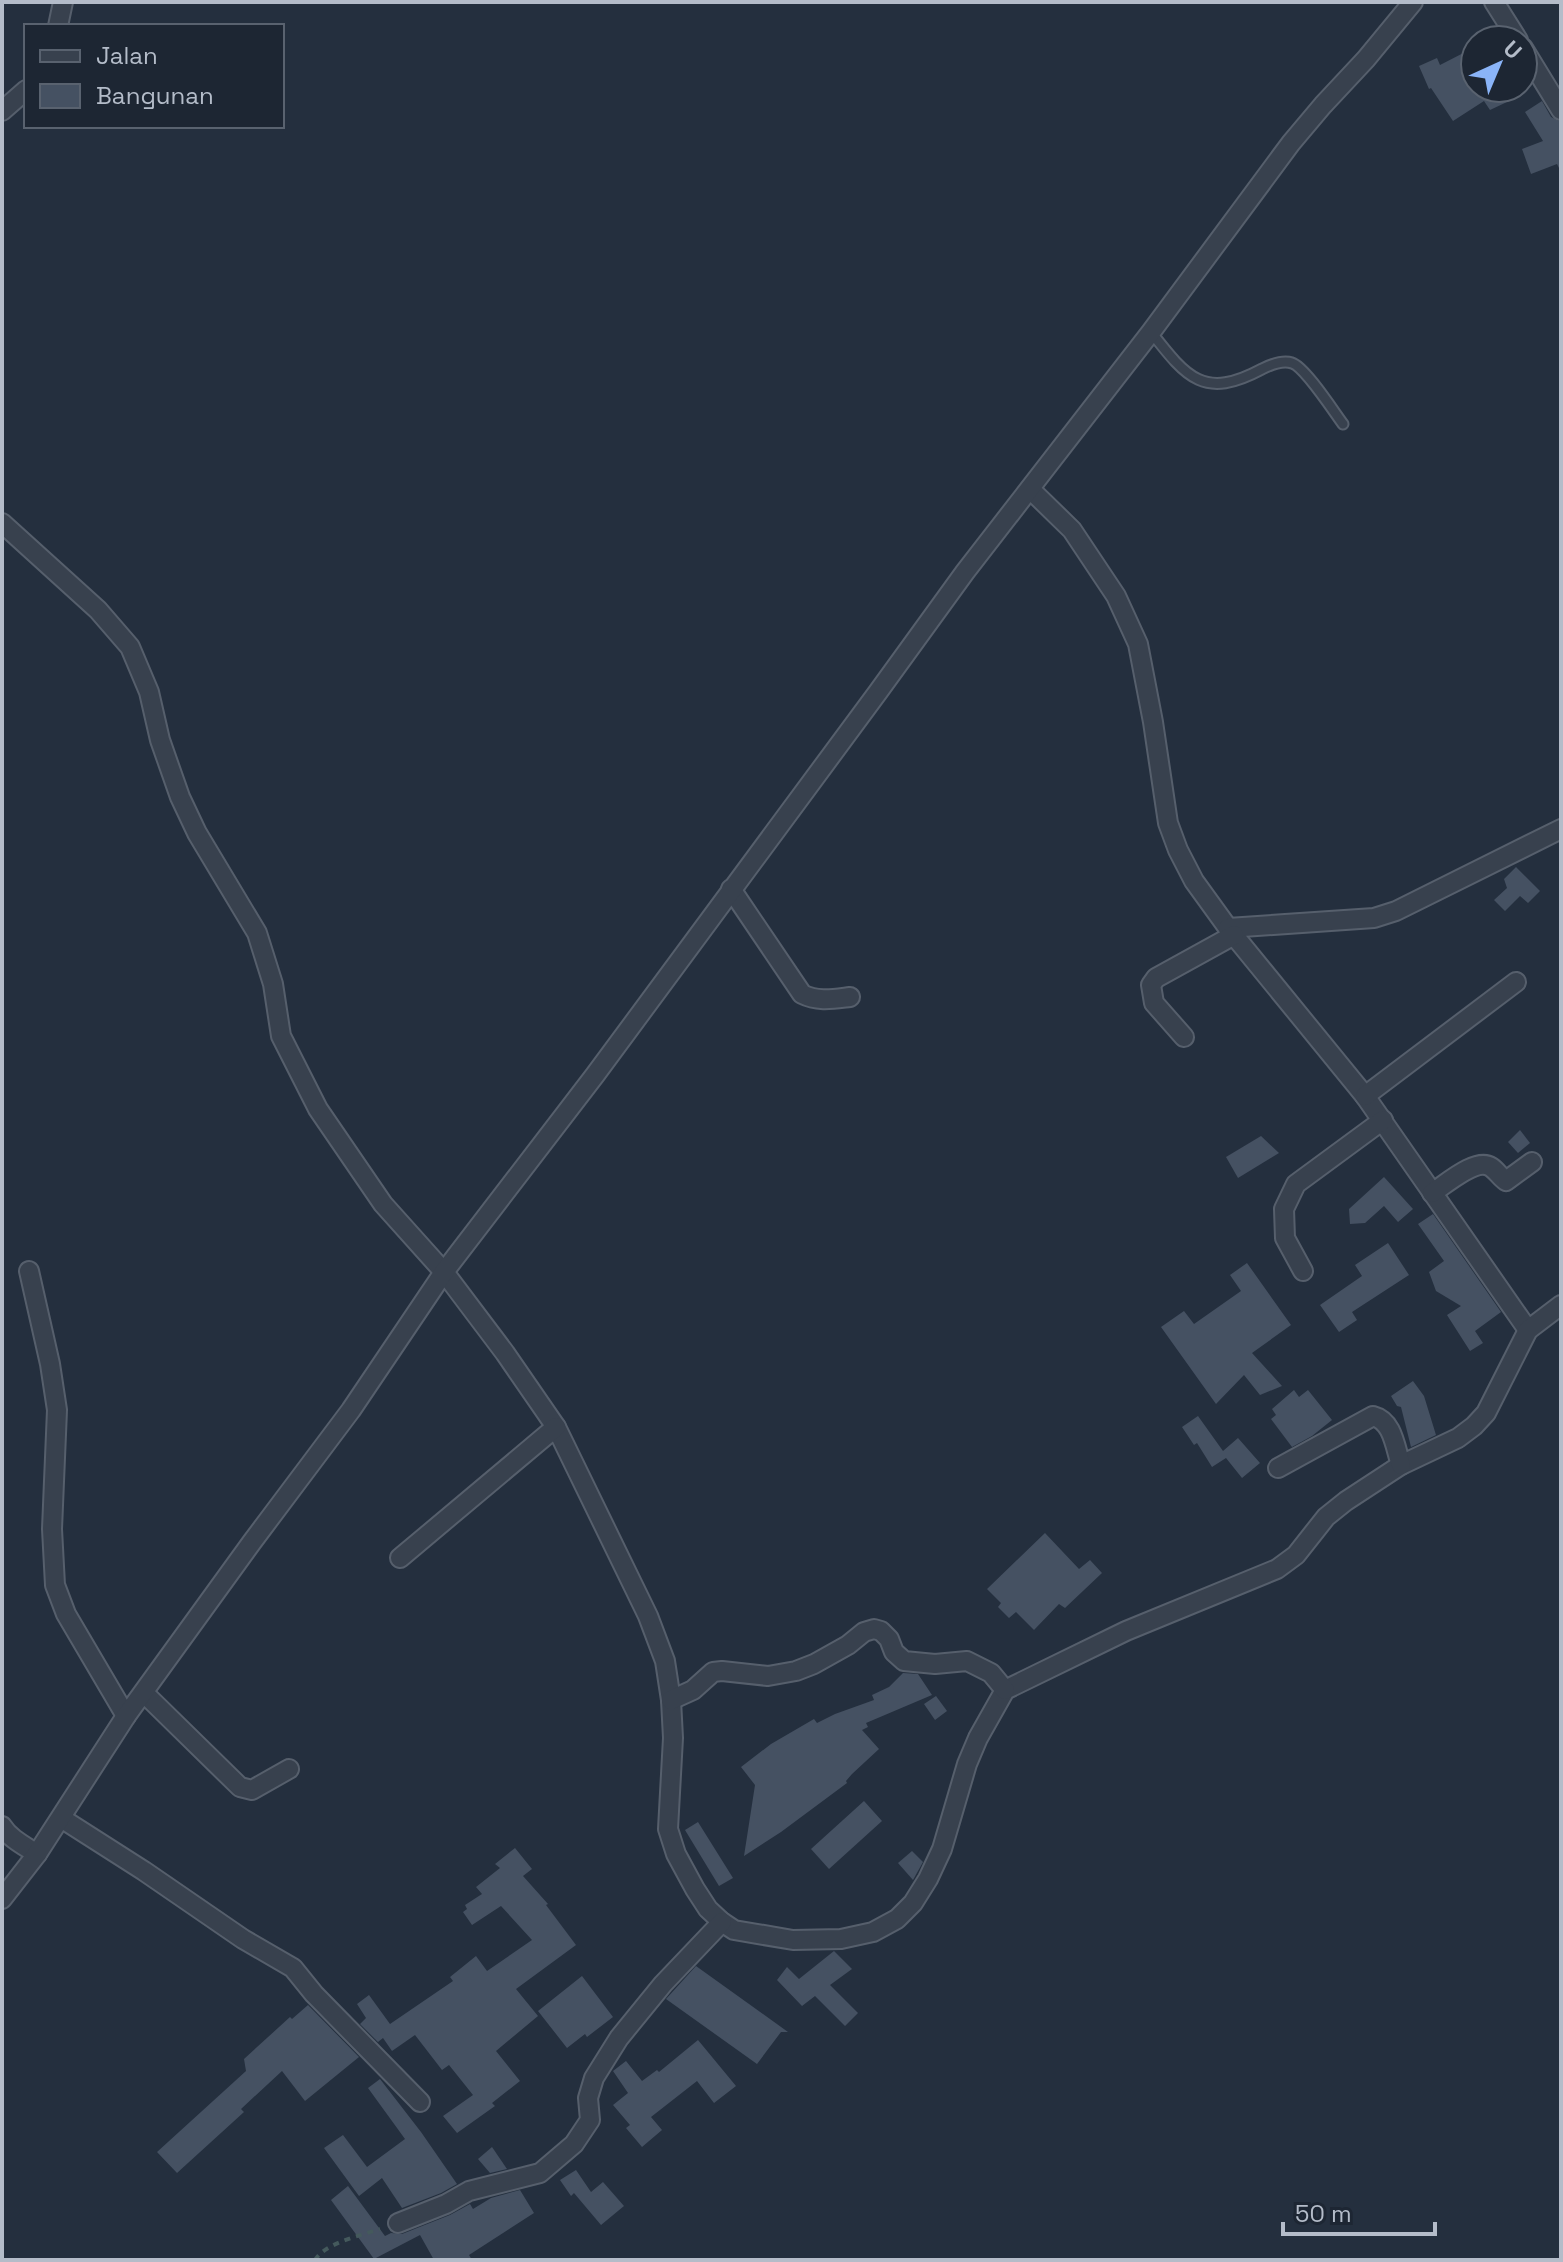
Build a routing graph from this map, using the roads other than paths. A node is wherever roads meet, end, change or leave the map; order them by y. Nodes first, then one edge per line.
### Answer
1 (63, 2) edge
2 (1413, 2) edge
3 (1494, 2) edge
4 (58, 24) edge
5 (1508, 24) edge
6 (1539, 74) edge
7 (24, 92) edge
8 (1561, 110) edge
9 (2, 111) edge
10 (1151, 332) junction
11 (1343, 424) dead end
12 (1030, 489) junction
13 (2, 523) edge
14 (1561, 829) edge
15 (731, 889) junction
16 (1231, 932) junction
17 (1516, 982) dead end
18 (850, 997) dead end
19 (1184, 1037) dead end
20 (1365, 1096) junction
21 (1383, 1120) junction
22 (1532, 1162) dead end
23 (1432, 1193) junction
24 (29, 1271) dead end
25 (1303, 1271) dead end
26 (444, 1272) junction
27 (1561, 1305) edge
28 (1528, 1330) junction
29 (556, 1427) junction
30 (1401, 1465) junction
31 (1278, 1468) dead end
32 (400, 1558) dead end
33 (1005, 1690) junction
34 (144, 1693) junction
35 (671, 1700) junction
36 (126, 1716) junction
37 (289, 1769) dead end
38 (61, 1818) junction
39 (2, 1826) edge
40 (37, 1854) junction
41 (2, 1899) edge
42 (722, 1922) junction
43 (420, 2102) dead end
44 (398, 2223) road end

1 - 4 street
2 - 10 street
3 - 5 street
6 - 8 street
7 - 9 street
10 - 11 lane
10 - 12 street
12 - 15 street
12 - 16 street
13 - 26 street
14 - 16 street
15 - 18 street
15 - 26 street
16 - 19 street
16 - 20 street
17 - 20 street
20 - 21 street
21 - 23 street
21 - 25 street
22 - 23 street
23 - 28 street
24 - 36 street
26 - 29 street
26 - 34 street
27 - 28 street
28 - 30 street
29 - 32 street
29 - 35 street
30 - 31 street
30 - 33 street
33 - 35 street
33 - 42 street
34 - 36 street
34 - 37 street
35 - 42 street
36 - 38 street
38 - 40 street
38 - 43 street
39 - 40 street
40 - 41 street
42 - 44 street

